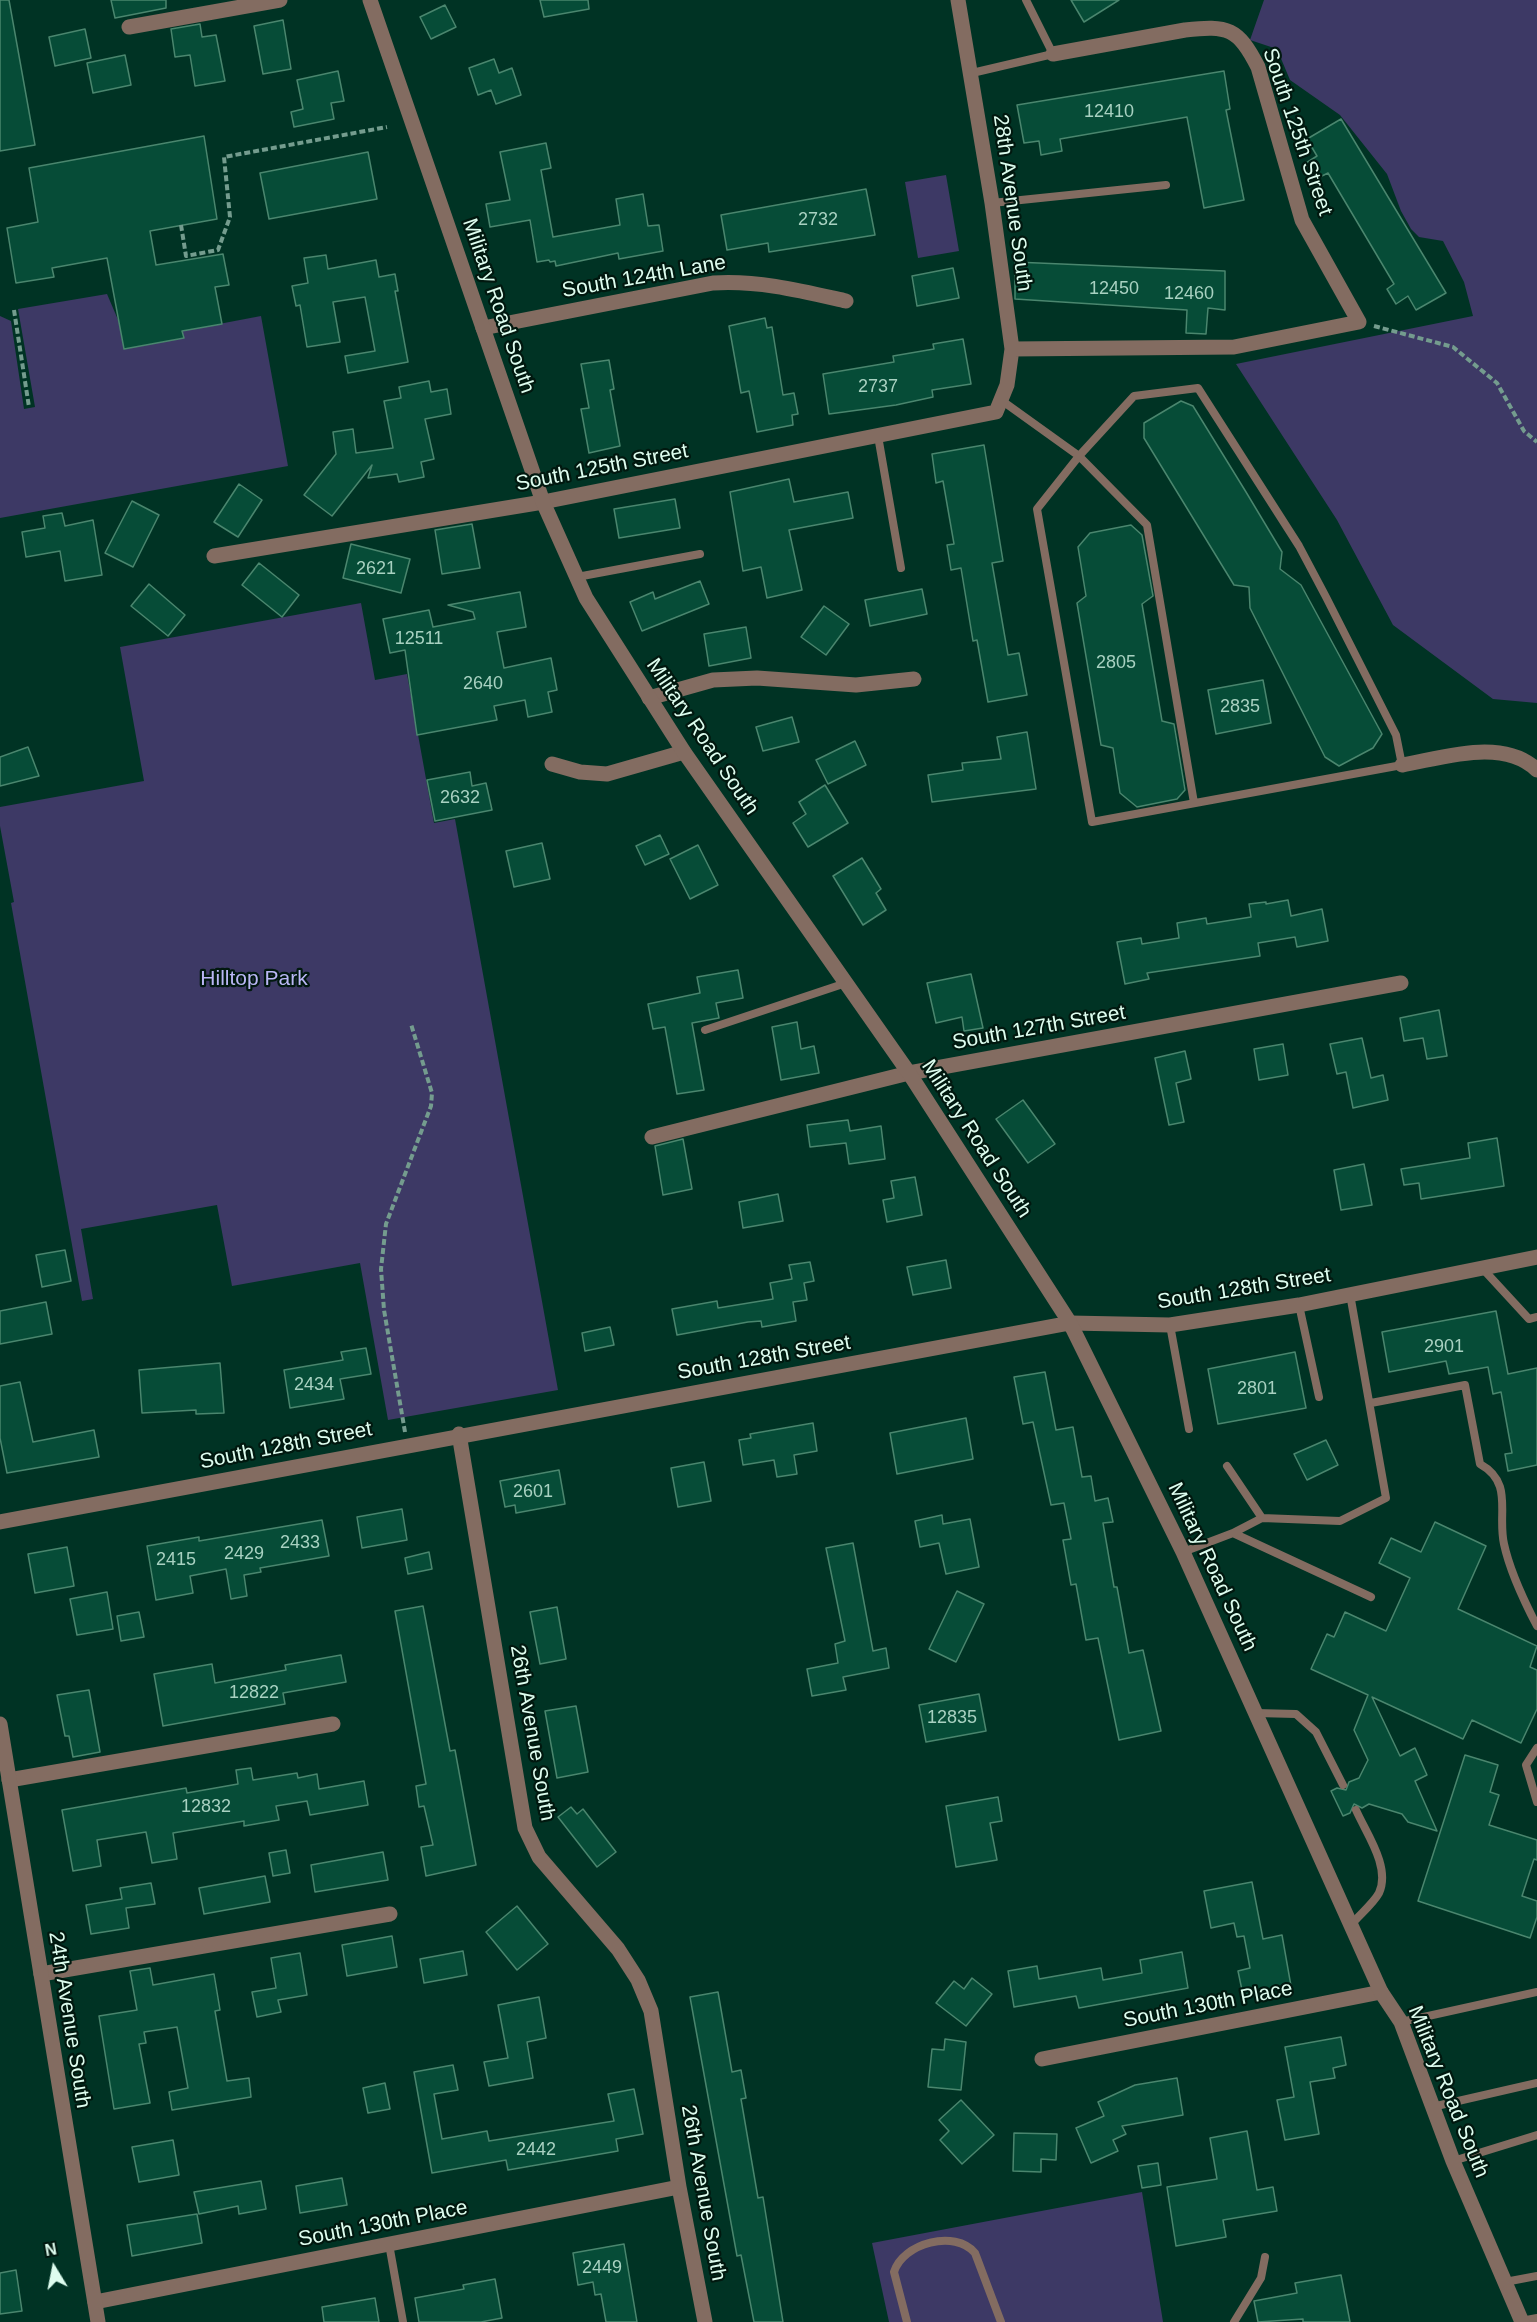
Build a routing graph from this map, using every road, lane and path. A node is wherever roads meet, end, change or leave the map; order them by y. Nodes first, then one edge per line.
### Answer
1 (280, 0) edge
2 (370, 0) edge
3 (958, 0) edge
4 (1026, 0) edge
5 (129, 27) dead end
6 (1053, 54) junction
7 (972, 73) junction
8 (387, 127) dead end
9 (1166, 185) dead end
10 (992, 203) junction
11 (181, 225) dead end
12 (846, 301) dead end
13 (14, 310) dead end
14 (1359, 322) junction
15 (483, 328) junction
16 (1012, 349) junction
17 (998, 406) junction
18 (29, 407) dead end
19 (878, 436) junction
20 (1537, 442) edge
21 (1079, 456) junction
22 (543, 502) junction
23 (700, 554) dead end
24 (214, 556) dead end
25 (902, 568) dead end
26 (577, 578) junction
27 (914, 679) dead end
28 (649, 698) junction
29 (684, 752) junction
30 (552, 764) dead end
31 (1402, 765) junction
32 (1537, 770) edge
33 (1194, 803) junction
34 (846, 983) junction
35 (1401, 983) dead end
36 (411, 1024) dead end
37 (705, 1030) dead end
38 (909, 1073) junction
39 (652, 1137) dead end
40 (1537, 1257) edge
41 (1482, 1268) junction
42 (1350, 1294) junction
43 (1299, 1305) junction
44 (1537, 1317) edge
45 (1070, 1323) junction
46 (1170, 1325) junction
47 (1318, 1397) dead end
48 (1371, 1403) junction
49 (1189, 1429) dead end
50 (459, 1434) junction
51 (407, 1444) junction
52 (1227, 1466) dead end
53 (1262, 1518) junction
54 (0, 1522) edge
55 (1233, 1533) junction
56 (1183, 1552) junction
57 (1371, 1597) dead end
58 (1537, 1626) edge
59 (1256, 1713) junction
60 (0, 1724) edge
61 (333, 1724) dead end
62 (1537, 1748) edge
63 (9, 1780) junction
64 (1343, 1785) dead end
65 (1537, 1802) edge
66 (1356, 1810) dead end
67 (390, 1914) dead end
68 (1351, 1924) junction
69 (41, 1974) junction
70 (1381, 1992) junction
71 (1537, 1992) edge
72 (1401, 2022) junction
73 (1042, 2059) dead end
74 (1537, 2083) edge
75 (1432, 2107) junction
76 (1537, 2137) edge
77 (1453, 2161) junction
78 (679, 2187) junction
79 (390, 2244) junction
80 (1264, 2257) dead end
81 (1537, 2276) edge
82 (1505, 2282) junction
83 (95, 2302) junction
84 (1537, 2318) edge
85 (98, 2322) edge
86 (403, 2322) edge
87 (705, 2322) edge
88 (907, 2322) edge
89 (1001, 2322) edge
90 (1234, 2322) edge
91 (1522, 2322) edge

1 - 5 street
2 - 15 street, Military Road South
3 - 7 street, 28th Avenue South
4 - 6 lane
6 - 7 lane
6 - 14 street, South 125th Street
7 - 10 street, 28th Avenue South
8 - 11 path
9 - 10 lane
10 - 16 street, 28th Avenue South
12 - 15 street, South 124th Lane
13 - 18 path
14 - 16 street
14 - 20 path
15 - 22 street, Military Road South
16 - 17 street, 28th Avenue South
17 - 19 street, South 125th Street
17 - 21 lane
19 - 22 street, South 125th Street
19 - 25 lane
21 - 31 lane
21 - 33 lane
21 - 33 lane
22 - 24 street, South 125th Street
22 - 26 street, Military Road South
23 - 26 lane
26 - 28 street, Military Road South
27 - 28 street
28 - 29 street, Military Road South
29 - 30 street
29 - 34 street, Military Road South
31 - 32 street
31 - 33 lane
34 - 37 lane
34 - 38 street, Military Road South
35 - 38 street, South 127th Street
36 - 51 path
38 - 39 street, South 127th Street
38 - 45 street, Military Road South
40 - 41 street, South 128th Street
41 - 42 street, South 128th Street
41 - 44 lane
42 - 43 street, South 128th Street
42 - 48 lane
43 - 46 street, South 128th Street
43 - 47 lane
45 - 46 street, South 128th Street
45 - 50 street, South 128th Street
45 - 56 street, Military Road South
46 - 49 lane
48 - 53 lane
48 - 58 lane
50 - 51 street, South 128th Street
50 - 78 street, 26th Avenue South
51 - 54 street, South 128th Street
52 - 53 lane
53 - 55 lane
55 - 56 lane
55 - 57 lane
56 - 59 street, Military Road South
59 - 64 lane
59 - 68 street, Military Road South
60 - 63 street, 24th Avenue South
61 - 63 street
62 - 65 lane
63 - 69 street, 24th Avenue South
66 - 68 lane
67 - 69 street
68 - 70 street, Military Road South
69 - 83 street, 24th Avenue South
70 - 72 street, Military Road South
70 - 73 street, South 130th Place
71 - 72 lane
72 - 75 street, Military Road South
74 - 75 lane
75 - 77 street, Military Road South
76 - 77 lane
77 - 82 street, Military Road South
78 - 79 street, South 130th Place
78 - 87 street, 26th Avenue South
79 - 83 street, South 130th Place
79 - 86 lane
80 - 90 lane
81 - 82 lane
82 - 91 street, Military Road South
83 - 85 street, 24th Avenue South
84 - 91 lane
88 - 89 lane

